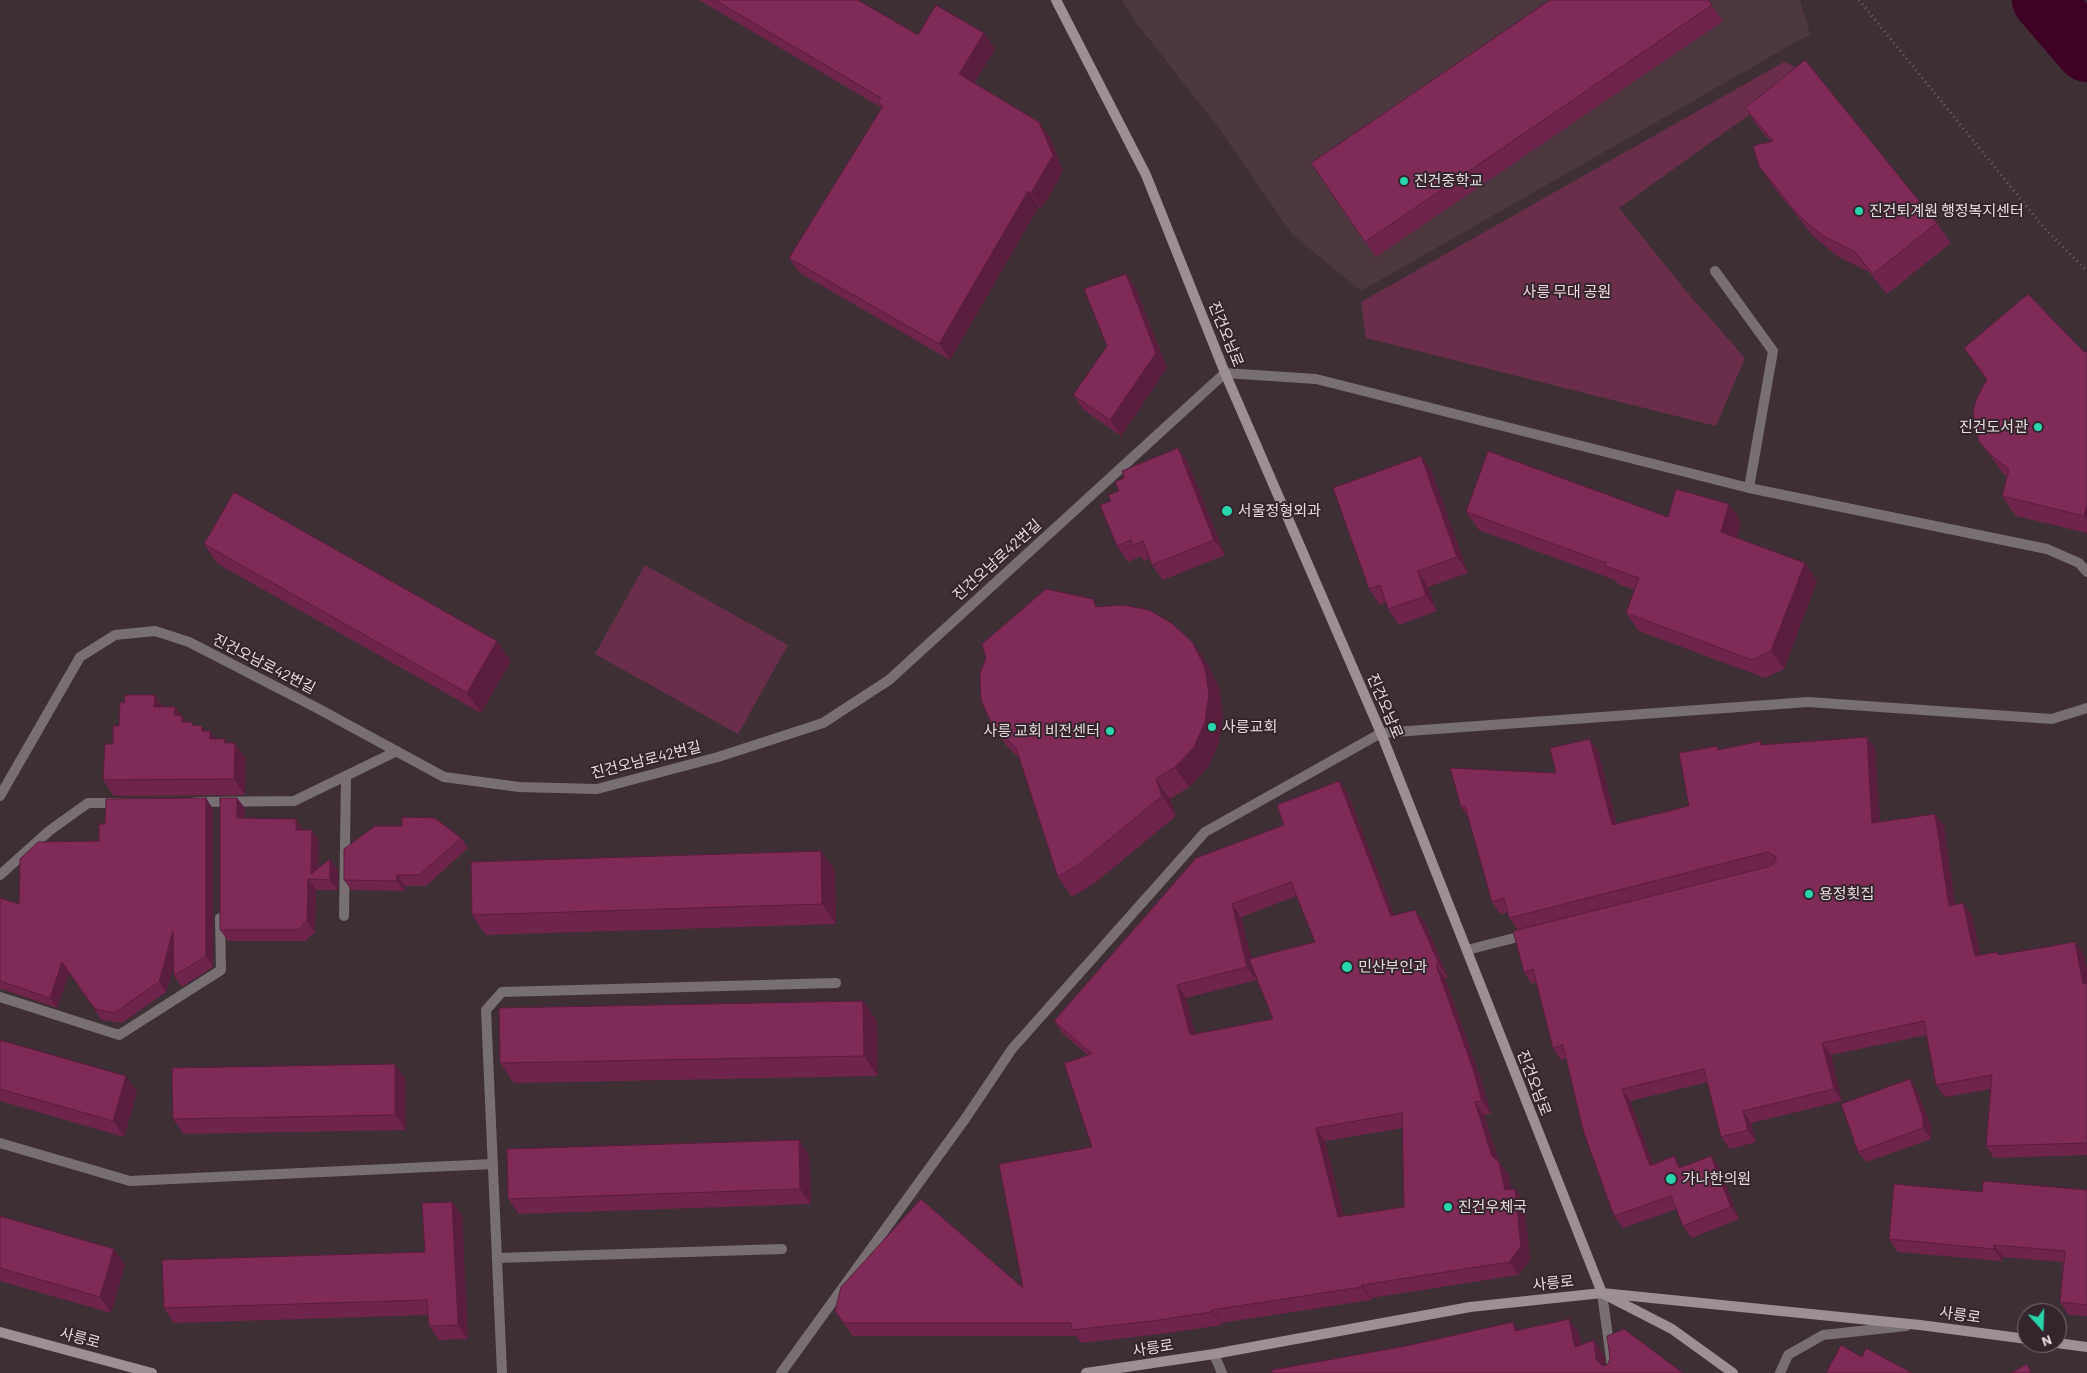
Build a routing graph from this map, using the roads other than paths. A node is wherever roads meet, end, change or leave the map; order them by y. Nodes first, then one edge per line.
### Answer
1 (1056, 0) edge
2 (1715, 271) dead end
3 (1225, 373) junction
4 (1749, 488) junction
5 (2087, 572) edge
6 (2087, 708) edge
7 (1381, 733) junction
8 (397, 751) junction
9 (346, 776) junction
10 (0, 796) edge
11 (182, 802) edge
12 (135, 803) edge
13 (0, 875) edge
14 (220, 911) edge
15 (344, 916) dead end
16 (1533, 934) edge
17 (1467, 950) junction
18 (836, 983) dead end
19 (0, 997) edge
20 (0, 1143) edge
21 (493, 1164) junction
22 (782, 1248) dead end
23 (497, 1258) junction
24 (1602, 1293) junction
25 (1920, 1325) junction
26 (0, 1332) edge
27 (2017, 1338) edge
28 (2067, 1344) edge
29 (2087, 1347) edge
30 (1214, 1354) junction
31 (152, 1373) edge
32 (502, 1373) edge
33 (781, 1373) edge
34 (1086, 1373) edge
35 (1222, 1373) edge
36 (1613, 1373) edge
37 (1733, 1373) edge
38 (1780, 1373) edge

1 - 3 street, 진건오남로
2 - 4 street
3 - 4 street
3 - 7 street, 진건오남로
3 - 8 street, 진건오남로42번길
4 - 5 street
6 - 7 street
7 - 17 street, 진건오남로
7 - 33 street
8 - 9 street
8 - 10 street, 진건오남로42번길
9 - 11 street
9 - 15 street
12 - 13 street
14 - 19 street
16 - 17 street
17 - 24 street, 진건오남로
18 - 21 street
20 - 21 street
21 - 23 street
22 - 23 street
23 - 32 street
24 - 25 street, 사릉로
24 - 30 street, 사릉로
24 - 36 street
24 - 37 street
25 - 27 street, 사릉로
25 - 38 street
26 - 31 street, 사릉로
28 - 29 street
30 - 34 street, 사릉로
30 - 35 street

